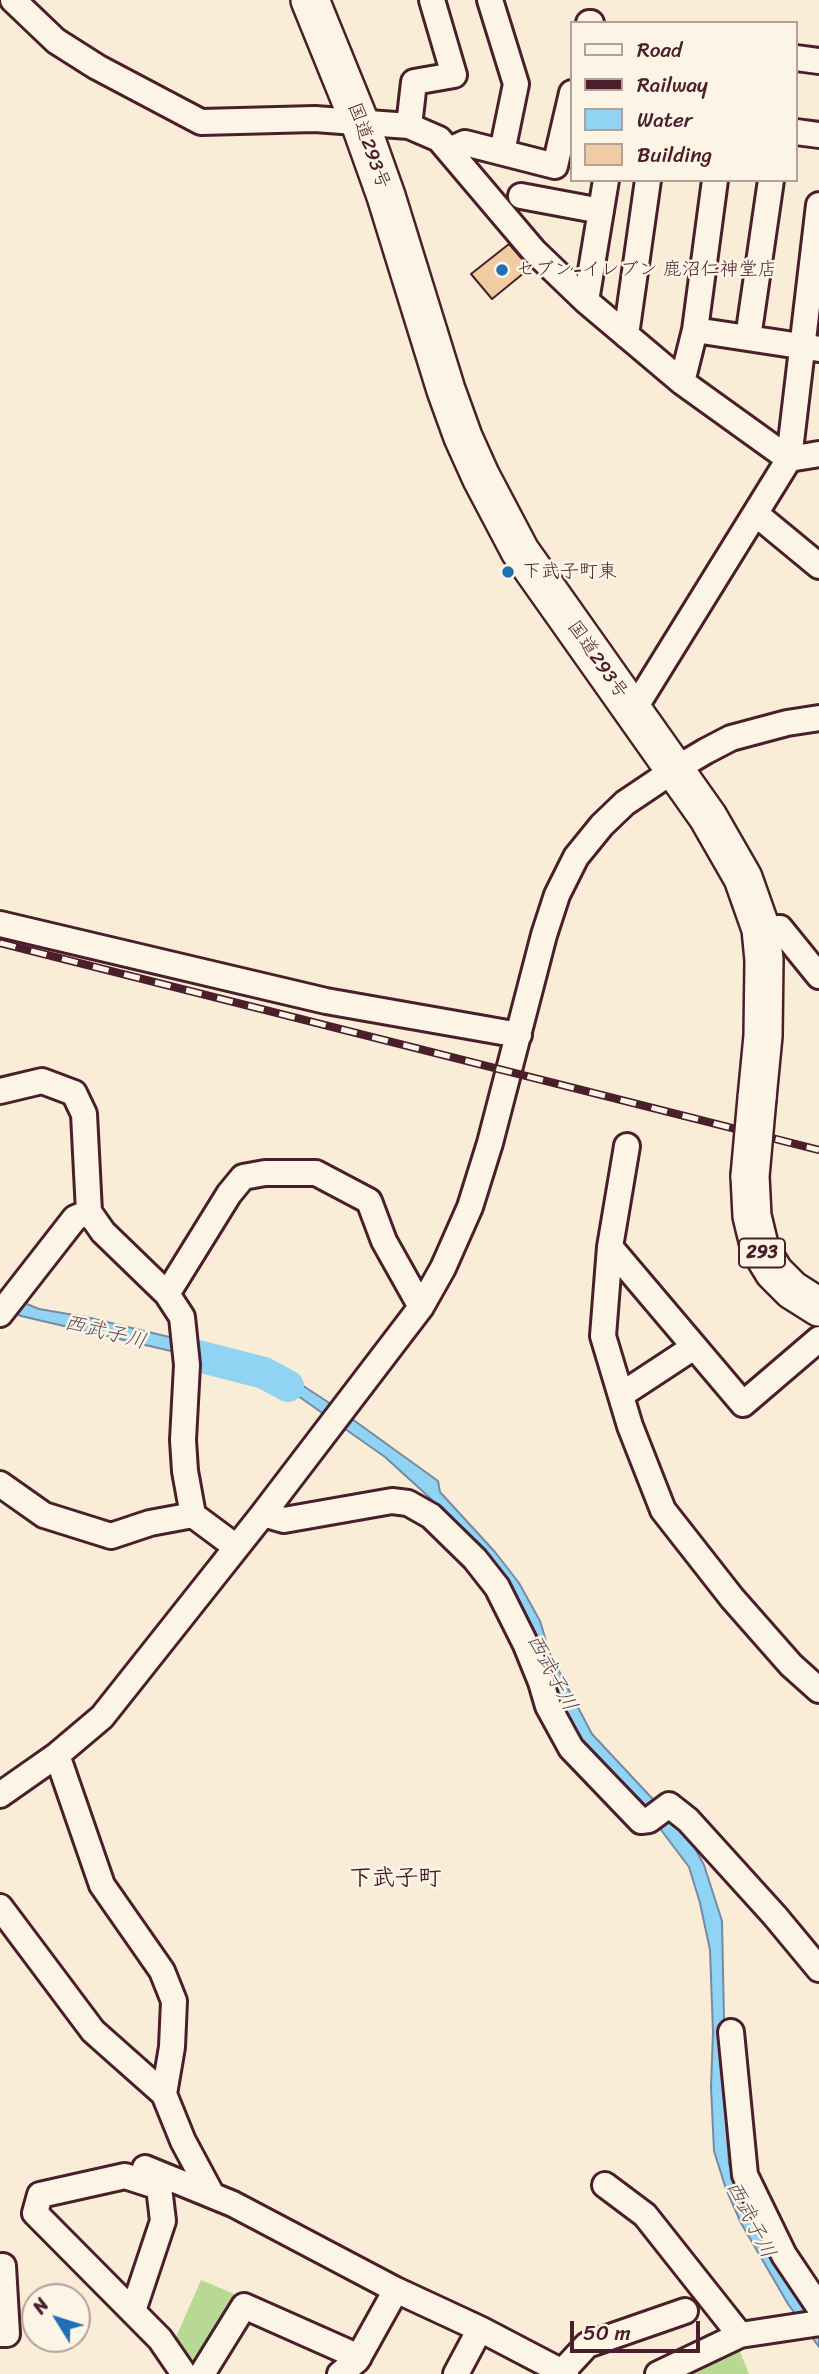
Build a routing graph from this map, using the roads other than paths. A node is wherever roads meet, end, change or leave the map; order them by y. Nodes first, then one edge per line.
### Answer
1 (13, 0) edge
2 (310, 0) edge
3 (432, 0) edge
4 (489, 0) edge
5 (798, 58) edge
6 (819, 61) edge
7 (570, 102) edge
8 (360, 123) junction
9 (409, 126) junction
10 (798, 132) edge
11 (819, 135) edge
12 (449, 150) junction
13 (502, 152) junction
14 (606, 182) edge
15 (648, 182) edge
16 (715, 182) edge
17 (771, 182) edge
18 (521, 195) dead end
19 (819, 205) edge
20 (601, 211) junction
21 (814, 279) edge
22 (586, 301) junction
23 (695, 330) junction
24 (626, 335) junction
25 (748, 338) junction
26 (810, 347) edge
27 (682, 382) junction
28 (819, 454) edge
29 (789, 459) junction
30 (756, 514) junction
31 (819, 566) edge
32 (633, 711) junction
33 (819, 718) edge
34 (674, 769) junction
35 (0, 924) edge
36 (761, 929) junction
37 (819, 976) edge
38 (519, 1035) junction
39 (0, 1091) edge
40 (627, 1146) dead end
41 (89, 1212) junction
42 (610, 1247) junction
43 (167, 1294) junction
44 (421, 1307) junction
45 (819, 1307) edge
46 (0, 1314) edge
47 (819, 1339) edge
48 (694, 1347) junction
49 (621, 1395) junction
50 (0, 1484) edge
51 (263, 1514) junction
52 (193, 1515) junction
53 (236, 1547) junction
54 (819, 1690) edge
55 (57, 1755) junction
56 (0, 1796) edge
57 (0, 1907) edge
58 (819, 1969) edge
59 (731, 2032) dead end
60 (164, 2094) junction
61 (135, 2164) dead end
62 (606, 2185) dead end
63 (212, 2195) junction
64 (4, 2266) dead end
65 (396, 2290) junction
66 (819, 2307) edge
67 (133, 2311) junction
68 (685, 2311) dead end
69 (819, 2323) edge
70 (480, 2329) junction
71 (0, 2334) edge
72 (740, 2335) junction
73 (359, 2357) junction
74 (564, 2373) edge
75 (184, 2374) edge
76 (202, 2374) edge
77 (340, 2374) edge
78 (456, 2374) edge
79 (657, 2374) edge

1 - 8 street
2 - 8 highway, 国道293号 / 293
3 - 9 street
4 - 13 street
5 - 6 street
7 - 13 street
8 - 9 street
8 - 32 highway, 国道293号 / 293
9 - 12 street
10 - 11 street
12 - 13 street
12 - 22 street
14 - 20 street
15 - 24 street
16 - 23 street
17 - 25 street
18 - 20 street
19 - 21 street
20 - 22 street
21 - 26 street
22 - 24 street
23 - 25 street
23 - 27 street
24 - 27 street
25 - 26 street
26 - 29 street
27 - 29 street
28 - 29 street
29 - 30 street
30 - 31 street
30 - 32 street
32 - 34 highway, 国道293号 / 293
33 - 34 street
34 - 36 highway, 国道293号 / 293
34 - 38 street
35 - 38 street
36 - 37 street
36 - 45 highway, 国道293号 / 293, bridge
38 - 44 street
39 - 41 street
40 - 42 street
41 - 43 street
41 - 46 street
42 - 48 street
42 - 49 street
43 - 44 street
43 - 52 street
44 - 51 street
47 - 48 street
48 - 49 street
49 - 54 street
50 - 52 street
51 - 53 street
51 - 58 street
52 - 53 street
53 - 55 street
55 - 56 street
55 - 60 street
57 - 60 street
59 - 66 street
60 - 63 street
61 - 63 street
62 - 72 street
63 - 65 street
64 - 71 street
65 - 70 street
65 - 73 street
67 - 67 street
67 - 75 street
68 - 74 street
69 - 72 street
70 - 74 street
70 - 78 street
72 - 79 street
73 - 76 street
73 - 77 street

